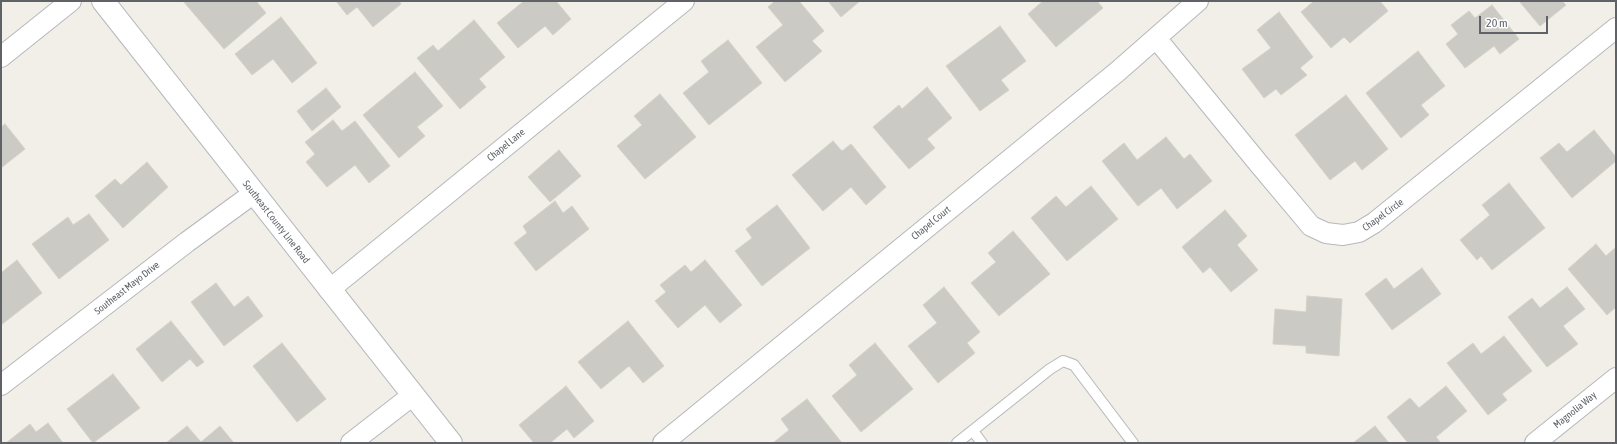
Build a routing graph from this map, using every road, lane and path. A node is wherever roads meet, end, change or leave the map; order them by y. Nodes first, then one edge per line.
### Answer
1 (71, 1) edge
2 (103, 1) edge
3 (684, 1) edge
4 (1198, 1) edge
5 (1616, 28) edge
6 (1156, 38) junction
7 (1, 57) edge
8 (254, 193) junction
9 (329, 290) junction
10 (1616, 378) edge
11 (1, 385) edge
12 (413, 395) junction
13 (973, 431) junction
14 (351, 443) edge
15 (451, 443) edge
16 (663, 443) edge
17 (957, 443) edge
18 (982, 443) edge
19 (1134, 443) edge
20 (1535, 443) edge

1 - 7 street
2 - 8 street, Southeast County Line Road
3 - 9 street, Chapel Lane
4 - 6 street, Chapel Court
5 - 6 street, Chapel Circle
6 - 16 street, Chapel Court
8 - 9 street, Southeast County Line Road
8 - 11 street, Southeast Mayo Drive
9 - 12 street, Southeast County Line Road
10 - 20 street, Magnolia Way
12 - 14 street
12 - 15 street, Southeast County Line Road
13 - 17 lane
13 - 18 lane
13 - 19 lane

